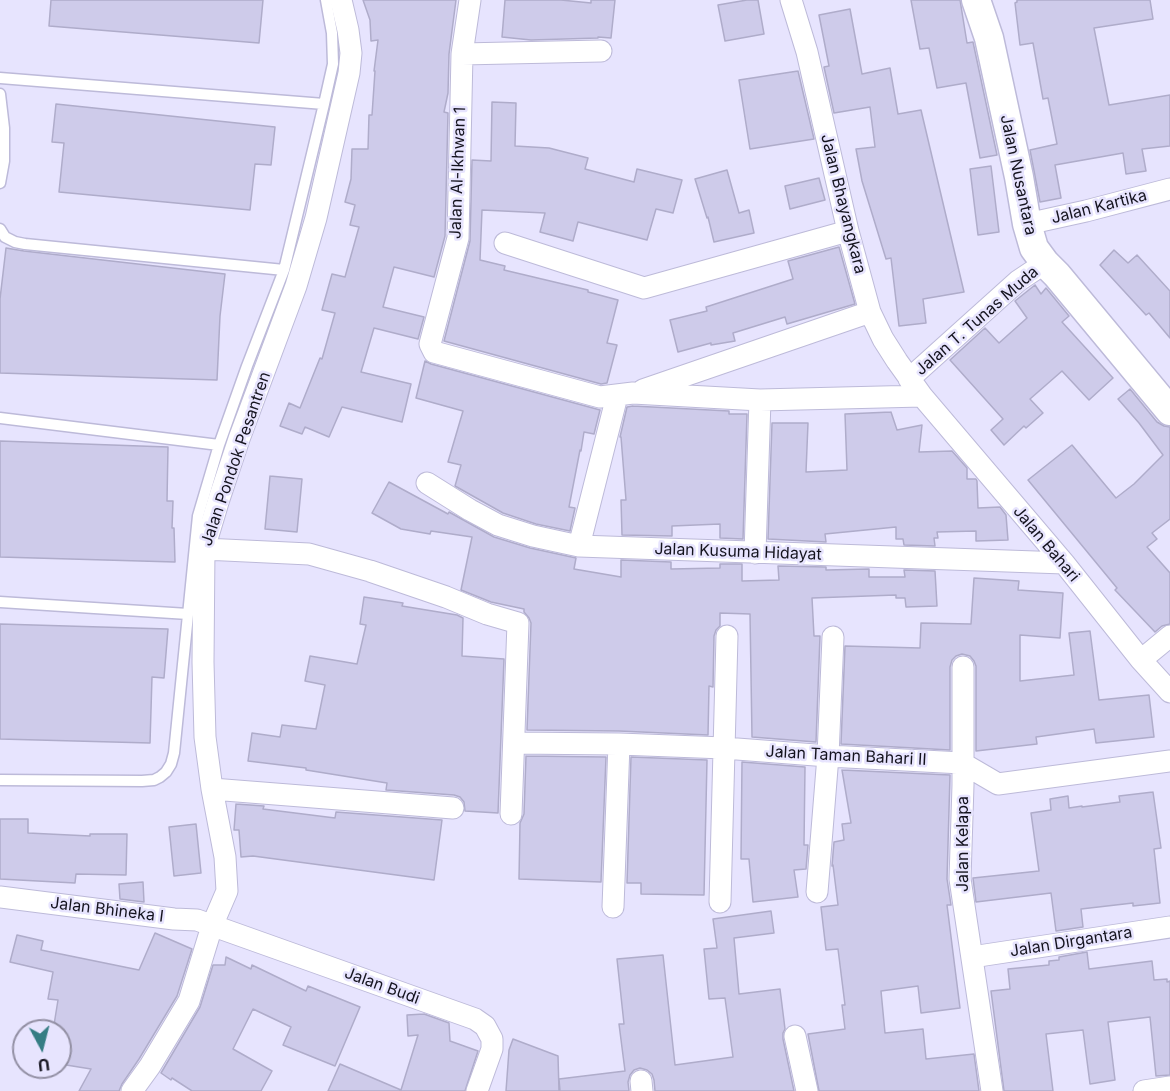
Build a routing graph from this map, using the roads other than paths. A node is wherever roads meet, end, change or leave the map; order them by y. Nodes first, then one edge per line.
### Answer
1 (326, 0) edge
2 (341, 0) edge
3 (470, 0) edge
4 (791, 0) edge
5 (976, 0) edge
6 (601, 51) dead end
7 (462, 54) junction
8 (0, 78) edge
9 (0, 94) edge
10 (324, 104) junction
11 (0, 183) edge
12 (1170, 189) edge
13 (1027, 224) junction
14 (0, 229) edge
15 (848, 231) junction
16 (505, 243) dead end
17 (1045, 263) junction
18 (284, 270) junction
19 (870, 312) junction
20 (909, 379) junction
21 (625, 394) junction
22 (922, 396) junction
23 (760, 400) junction
24 (1170, 411) edge
25 (0, 418) edge
26 (219, 445) junction
27 (427, 483) dead end
28 (579, 546) junction
29 (204, 549) junction
30 (755, 553) junction
31 (1064, 563) junction
32 (0, 602) edge
33 (188, 614) junction
34 (727, 636) dead end
35 (1170, 636) edge
36 (833, 637) dead end
37 (1141, 660) junction
38 (963, 667) dead end
39 (1170, 692) edge
40 (514, 743) junction
41 (619, 744) junction
42 (724, 748) junction
43 (828, 756) junction
44 (1170, 761) edge
45 (963, 763) junction
46 (0, 780) edge
47 (212, 789) junction
48 (453, 808) dead end
49 (511, 814) dead end
50 (817, 892) dead end
51 (0, 897) edge
52 (720, 902) dead end
53 (613, 907) dead end
54 (213, 926) junction
55 (1170, 927) edge
56 (972, 957) junction
57 (795, 1036) dead end
58 (1170, 1087) edge
59 (132, 1091) edge
60 (477, 1091) edge
61 (807, 1091) edge
62 (992, 1091) edge
63 (1143, 1091) edge

1 - 10 lane
2 - 29 street, Jalan Pondok Pesantren
3 - 7 street, Jalan Al-Ikhwan 1
4 - 15 street, Jalan Bhayangkara
5 - 13 main road, Jalan Nusantara
6 - 7 street
7 - 21 street, Jalan Al-Ikhwan 1
8 - 10 lane
9 - 11 lane
10 - 18 lane
12 - 13 street, Jalan Kartika
13 - 17 main road, Jalan Nusantara
14 - 18 lane
15 - 16 street
15 - 19 street, Jalan Bhayangkara
17 - 20 street, Jalan T. Tunas Muda
17 - 24 main road, Jalan Nusantara
18 - 26 lane
19 - 20 street, Jalan Bhayangkara
19 - 21 street
20 - 22 street, Jalan Bhayangkara
21 - 23 street
21 - 28 street
22 - 23 street
22 - 31 street, Jalan Bahari
23 - 30 street
25 - 26 lane
26 - 33 lane
27 - 28 street, Jalan Kusuma Hidayat
28 - 30 street, Jalan Kusuma Hidayat
29 - 40 street
29 - 47 street, Jalan Pondok Pesantren
30 - 31 street, Jalan Kusuma Hidayat
31 - 37 street, Jalan Bahari
32 - 33 lane
33 - 46 lane
34 - 42 street
35 - 37 street
36 - 43 street
37 - 39 street, Jalan Bahari
38 - 45 street, Jalan Kelapa
40 - 41 street, Jalan Taman Bahari II
40 - 49 street
41 - 42 street, Jalan Taman Bahari II
41 - 53 street
42 - 43 street, Jalan Taman Bahari II
42 - 52 street
43 - 45 street, Jalan Taman Bahari II
43 - 50 street
44 - 45 street, Jalan Taman Bahari II
45 - 56 street, Jalan Kelapa
47 - 48 street
47 - 54 street, Jalan Pondok Pesantren
51 - 54 street, Jalan Bhineka I
54 - 59 street, Jalan Pondok Pesantren
54 - 60 street, Jalan Budi
55 - 56 street, Jalan Dirgantara
56 - 62 street, Jalan Kelapa
57 - 61 street
58 - 63 street

